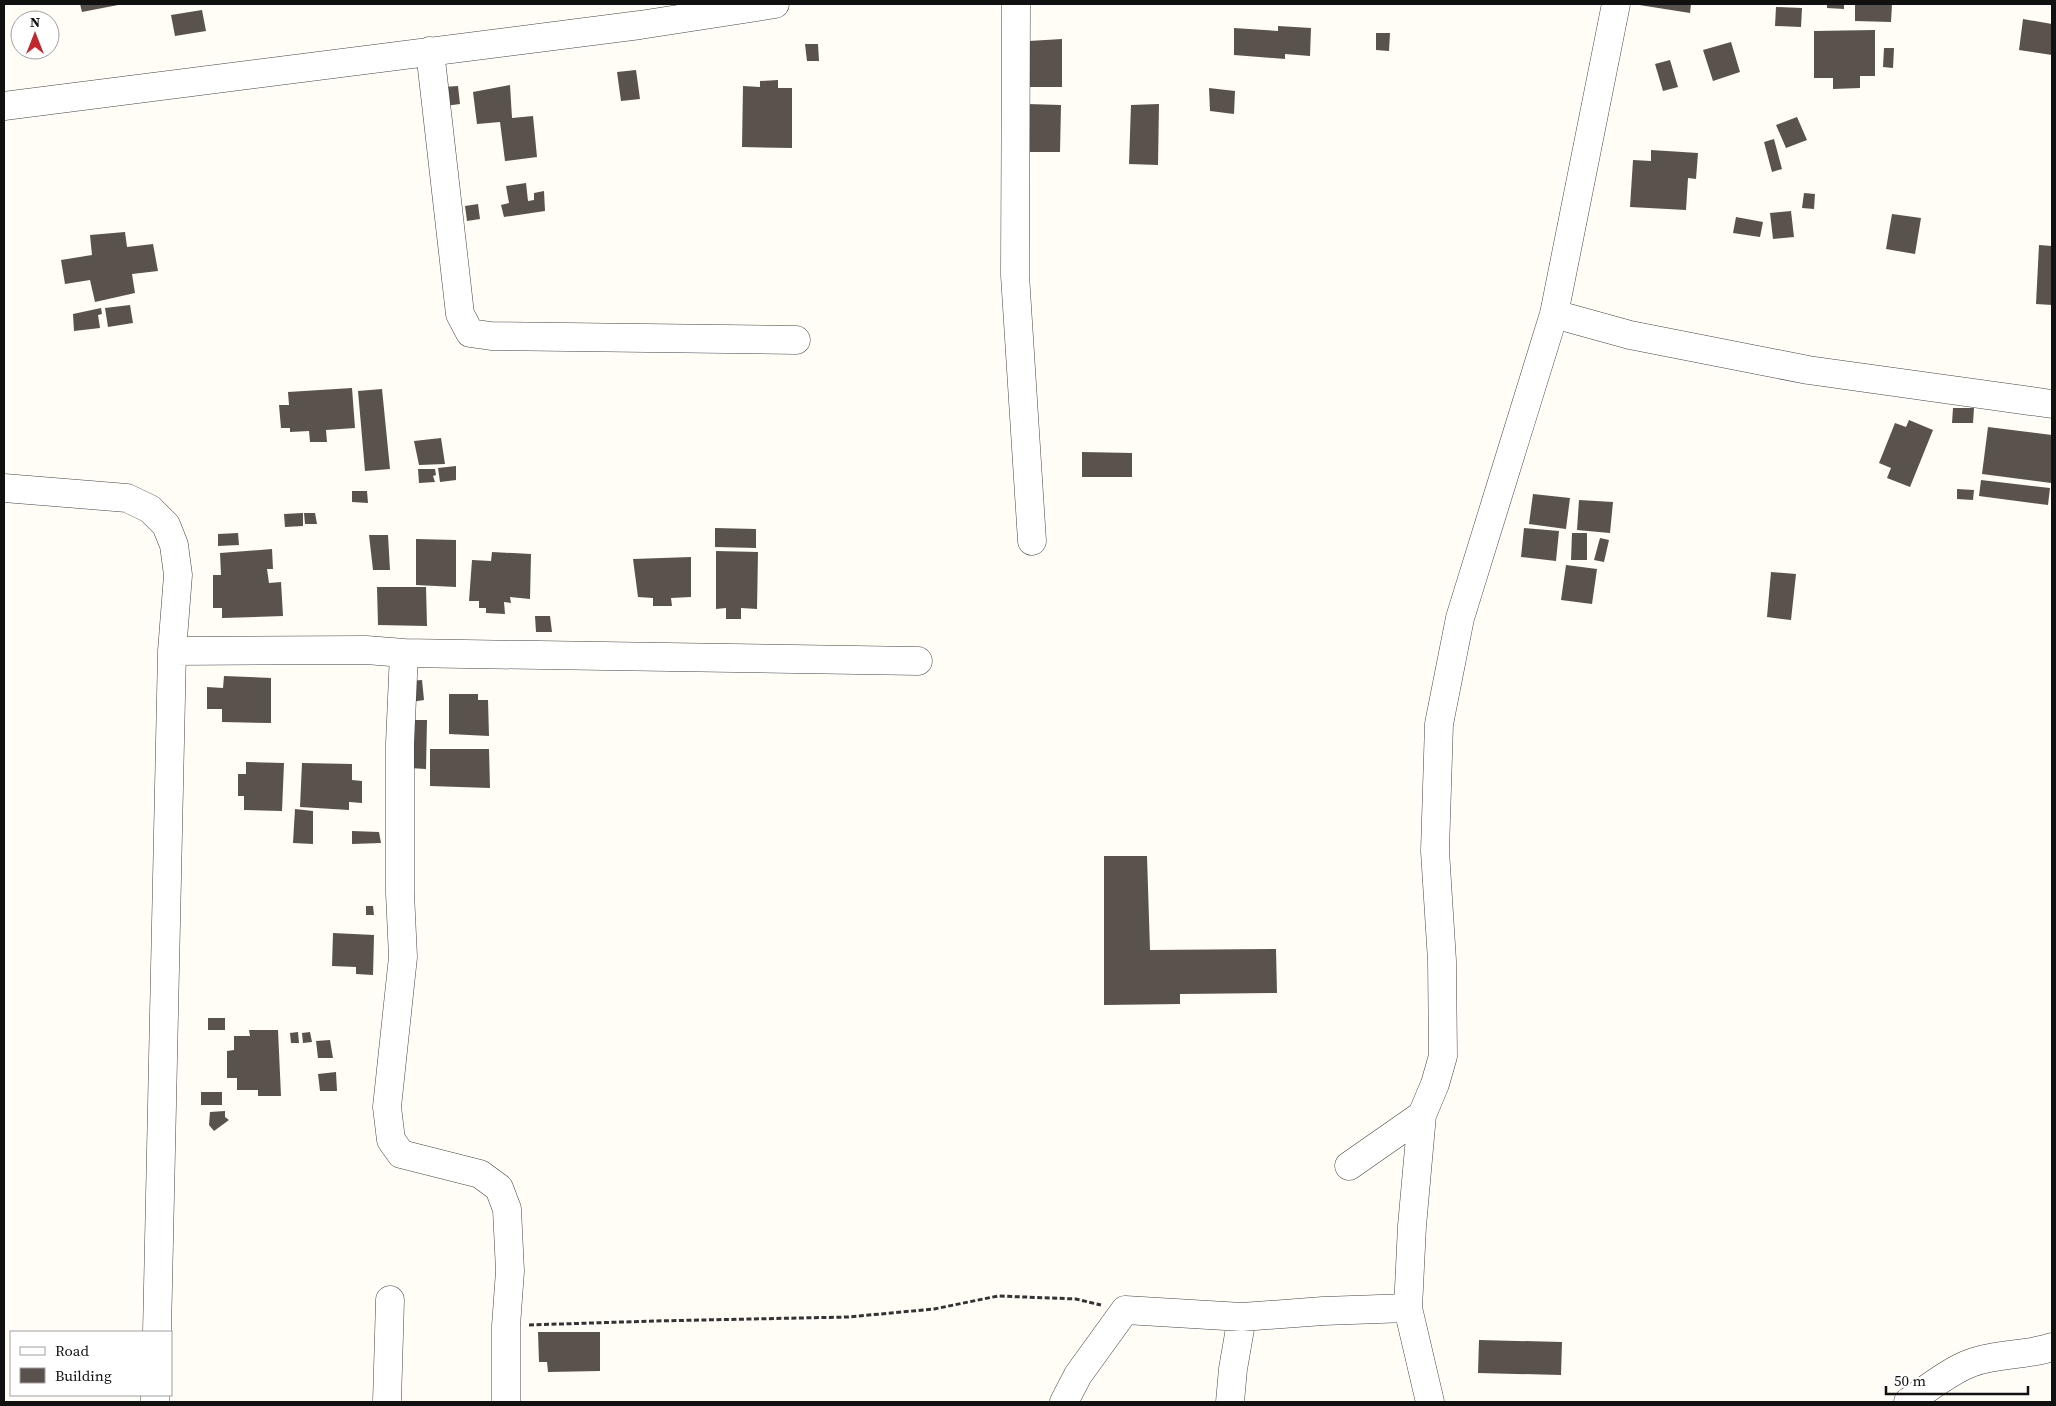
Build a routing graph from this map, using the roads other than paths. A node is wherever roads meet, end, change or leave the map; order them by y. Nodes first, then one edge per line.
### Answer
1 (774, 4) edge
2 (1016, 4) edge
3 (1616, 4) edge
4 (430, 51) junction
5 (4, 106) edge
6 (1554, 314) junction
7 (796, 340) dead end
8 (2052, 404) edge
9 (4, 488) edge
10 (1032, 541) dead end
11 (172, 651) junction
12 (404, 653) junction
13 (918, 661) dead end
14 (1422, 1115) junction
15 (1349, 1166) dead end
16 (390, 1300) dead end
17 (1408, 1308) junction
18 (1242, 1317) junction
19 (157, 1331) edge
20 (2052, 1347) edge
21 (387, 1402) edge
22 (506, 1402) edge
23 (1064, 1402) edge
24 (1230, 1402) edge
25 (1430, 1402) edge
26 (1908, 1402) edge

1 - 4 street
2 - 10 street
3 - 6 street
4 - 5 street
4 - 7 street
6 - 8 street
6 - 14 street
9 - 11 street
11 - 12 street
11 - 19 street
12 - 13 street
12 - 22 street
14 - 15 street
14 - 17 street
16 - 21 street
17 - 18 street
17 - 25 street
18 - 23 street
18 - 24 street
20 - 26 street

